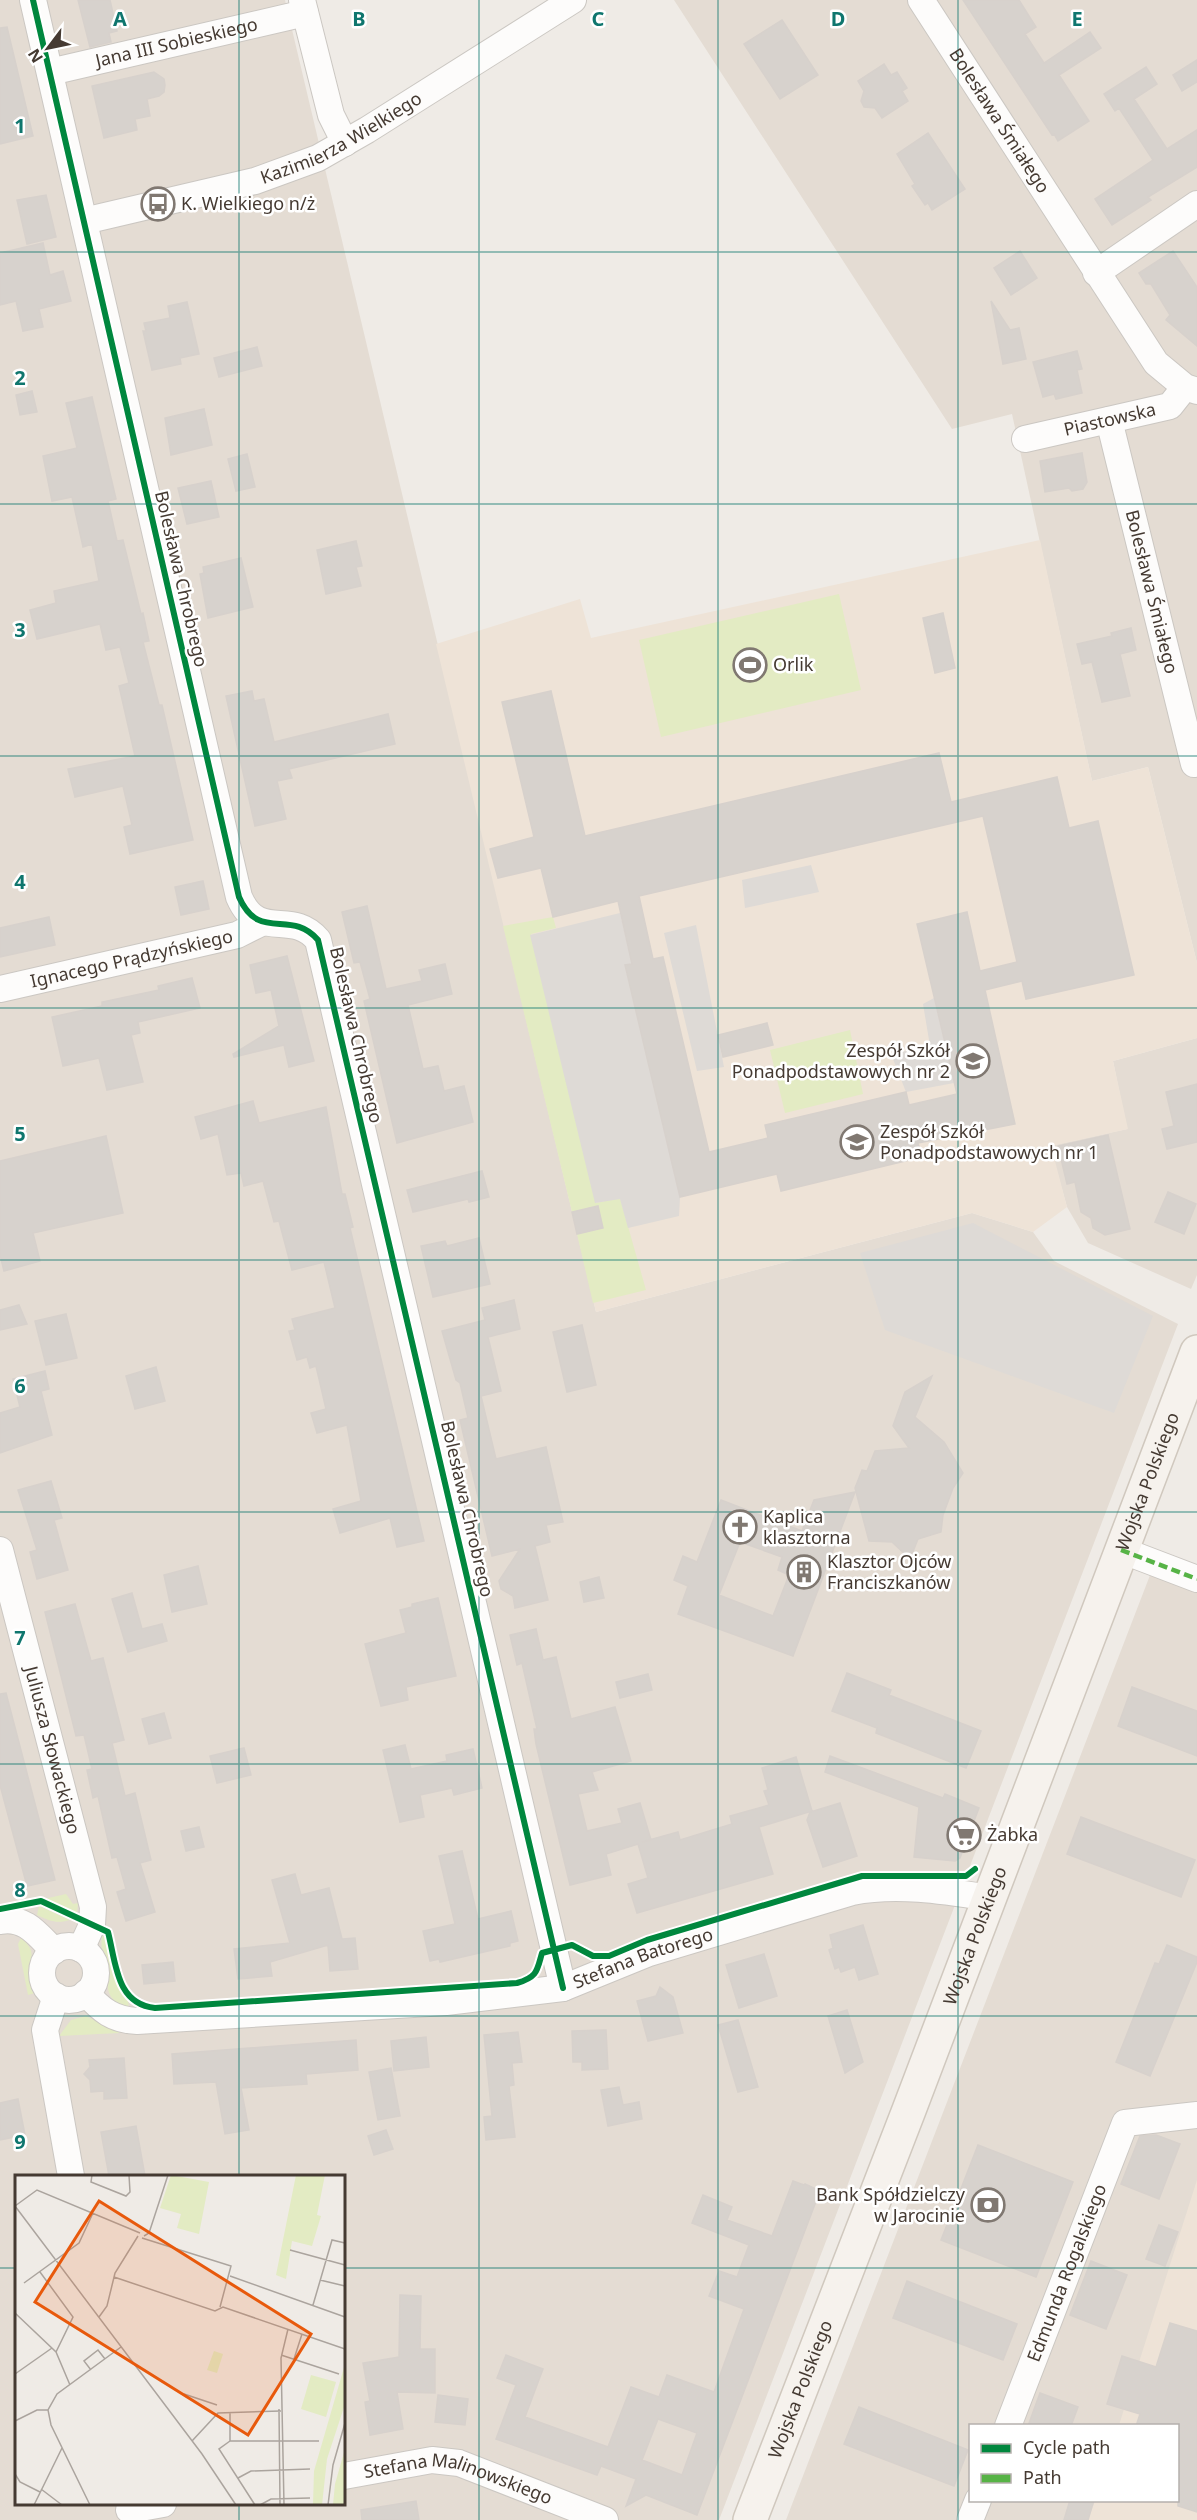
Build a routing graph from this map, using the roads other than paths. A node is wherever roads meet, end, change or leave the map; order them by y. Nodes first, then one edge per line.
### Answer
1 (33, 0) edge
2 (573, 0) edge
3 (921, 0) edge
4 (303, 6) edge
5 (50, 72) junction
6 (345, 143) junction
7 (1197, 204) edge
8 (84, 221) junction
9 (1096, 273) junction
10 (1191, 389) edge
11 (1109, 420) junction
12 (1025, 440) dead end
13 (1194, 764) dead end
14 (261, 922) junction
15 (0, 989) edge
16 (1197, 1352) edge
17 (0, 1550) edge
18 (1121, 1550) junction
19 (1197, 1579) edge
20 (990, 1898) junction
21 (0, 1921) edge
22 (81, 1949) junction
23 (54, 1951) junction
24 (563, 1988) junction
25 (86, 1993) junction
26 (56, 1996) junction
27 (1197, 2115) edge
28 (71, 2175) edge
29 (1009, 2424) edge
30 (345, 2476) edge
31 (977, 2502) edge
32 (158, 2505) edge
33 (129, 2511) edge
34 (605, 2520) edge
35 (750, 2520) edge
36 (970, 2520) edge

1 - 5 street, Bolesława Chrobrego
2 - 6 street, Kazimierza Wielkiego
3 - 9 street, Bolesława Śmiałego
4 - 5 street, Jana III Sobieskiego
4 - 6 street, Jana III Sobieskiego
5 - 8 street, Bolesława Chrobrego
6 - 8 street, Kazimierza Wielkiego
7 - 9 street
8 - 14 street, Bolesława Chrobrego
9 - 10 street, Piastowska
10 - 11 street, Piastowska
11 - 12 street, Piastowska
11 - 13 street, Bolesława Śmiałego
14 - 15 street, Ignacego Prądzyńskiego
14 - 24 street, Bolesława Chrobrego
16 - 18 main road, Wojska Polskiego
17 - 22 street, Juliusza Słowackiego
18 - 19 street
18 - 20 main road, Wojska Polskiego
20 - 24 street, Stefana Batorego
20 - 35 main road, Wojska Polskiego
21 - 23 street
22 - 23 street
22 - 25 street
23 - 26 street
24 - 25 street, Stefana Batorego
25 - 26 street
26 - 28 street
27 - 29 street, Edmunda Rogalskiego
30 - 34 street, Stefana Malinowskiego
31 - 36 street
32 - 33 street

